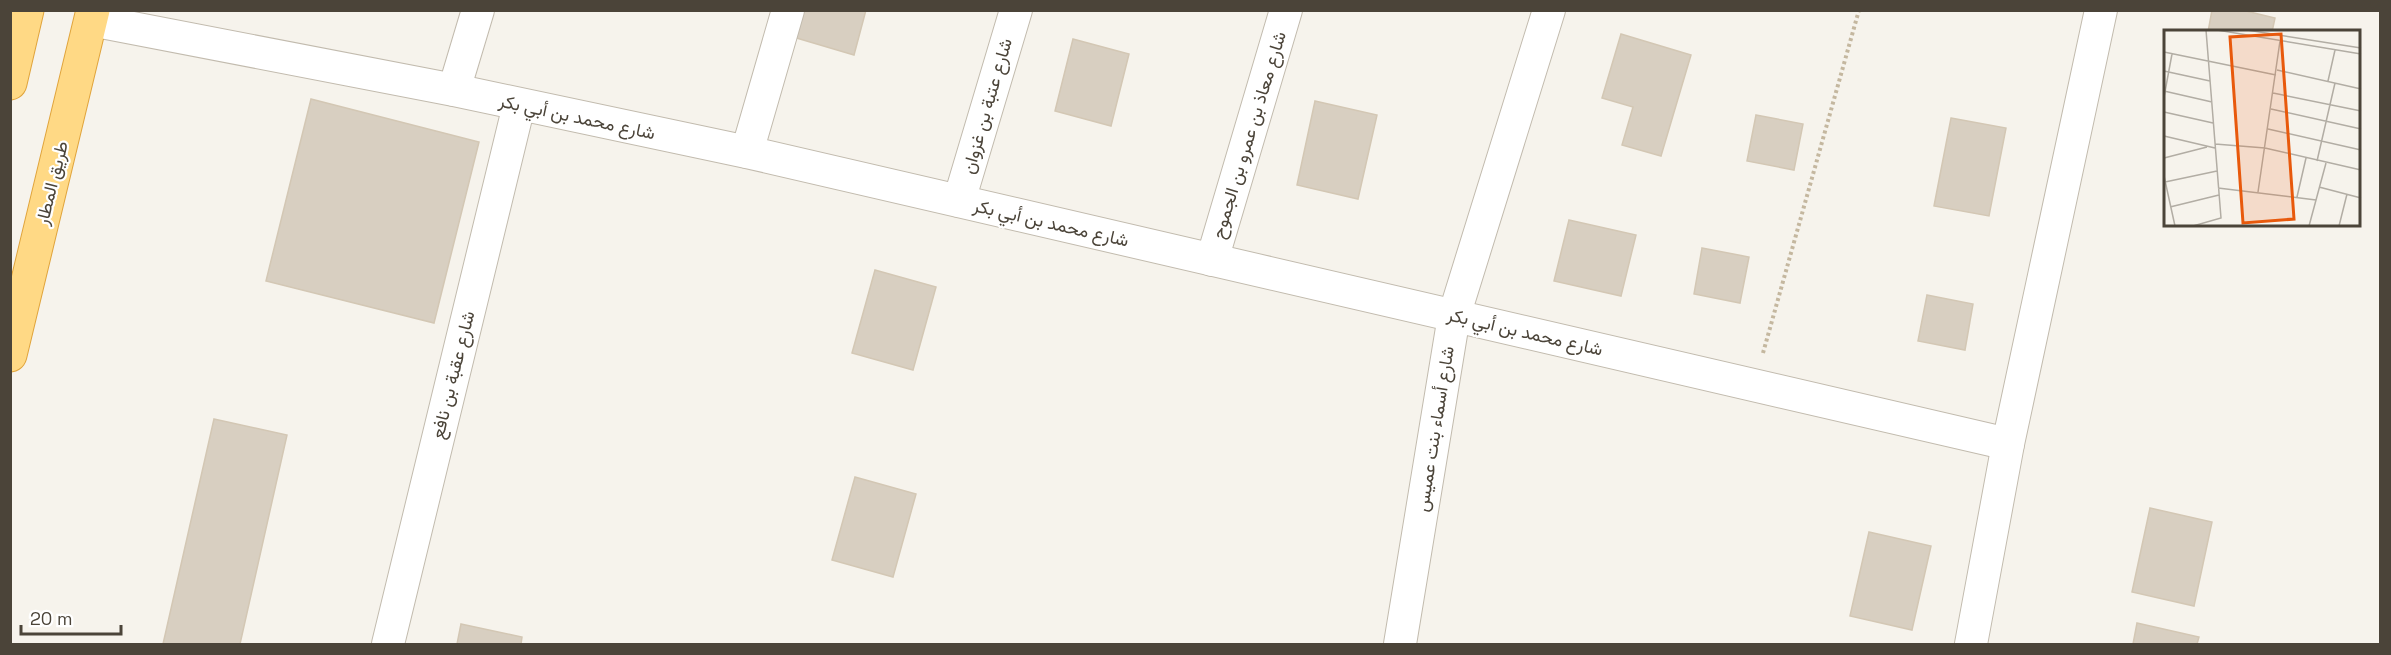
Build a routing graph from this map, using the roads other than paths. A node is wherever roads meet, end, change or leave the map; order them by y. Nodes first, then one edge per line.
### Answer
1 (27, 10) edge
2 (478, 10) edge
3 (788, 10) edge
4 (1016, 10) edge
5 (1286, 10) edge
6 (1549, 10) edge
7 (2101, 10) edge
8 (92, 15) edge
9 (10, 83) edge
10 (454, 90) junction
11 (519, 105) junction
12 (747, 152) junction
13 (959, 201) junction
14 (1212, 260) junction
15 (1454, 316) junction
16 (10, 355) edge
17 (2008, 444) junction
18 (388, 645) edge
19 (1400, 645) edge
20 (1971, 645) edge

1 - 9 highway
2 - 10 street
3 - 12 street
4 - 13 street, شارع عتبة بن غزوان
5 - 14 street, شارع معاذ بن عمرو بن الجموح
6 - 15 street, شارع أسماء بنت عميس
7 - 17 street
8 - 10 street, شارع محمد بن أبي بكر
8 - 16 highway, طريق المطار
10 - 11 street, شارع محمد بن أبي بكر
11 - 12 street, شارع محمد بن أبي بكر
11 - 18 street, شارع عقبة بن نافع
12 - 13 street, شارع محمد بن أبي بكر
13 - 14 street, شارع محمد بن أبي بكر
14 - 15 street, شارع محمد بن أبي بكر
15 - 17 street, شارع محمد بن أبي بكر
15 - 19 street, شارع أسماء بنت عميس
17 - 20 street

